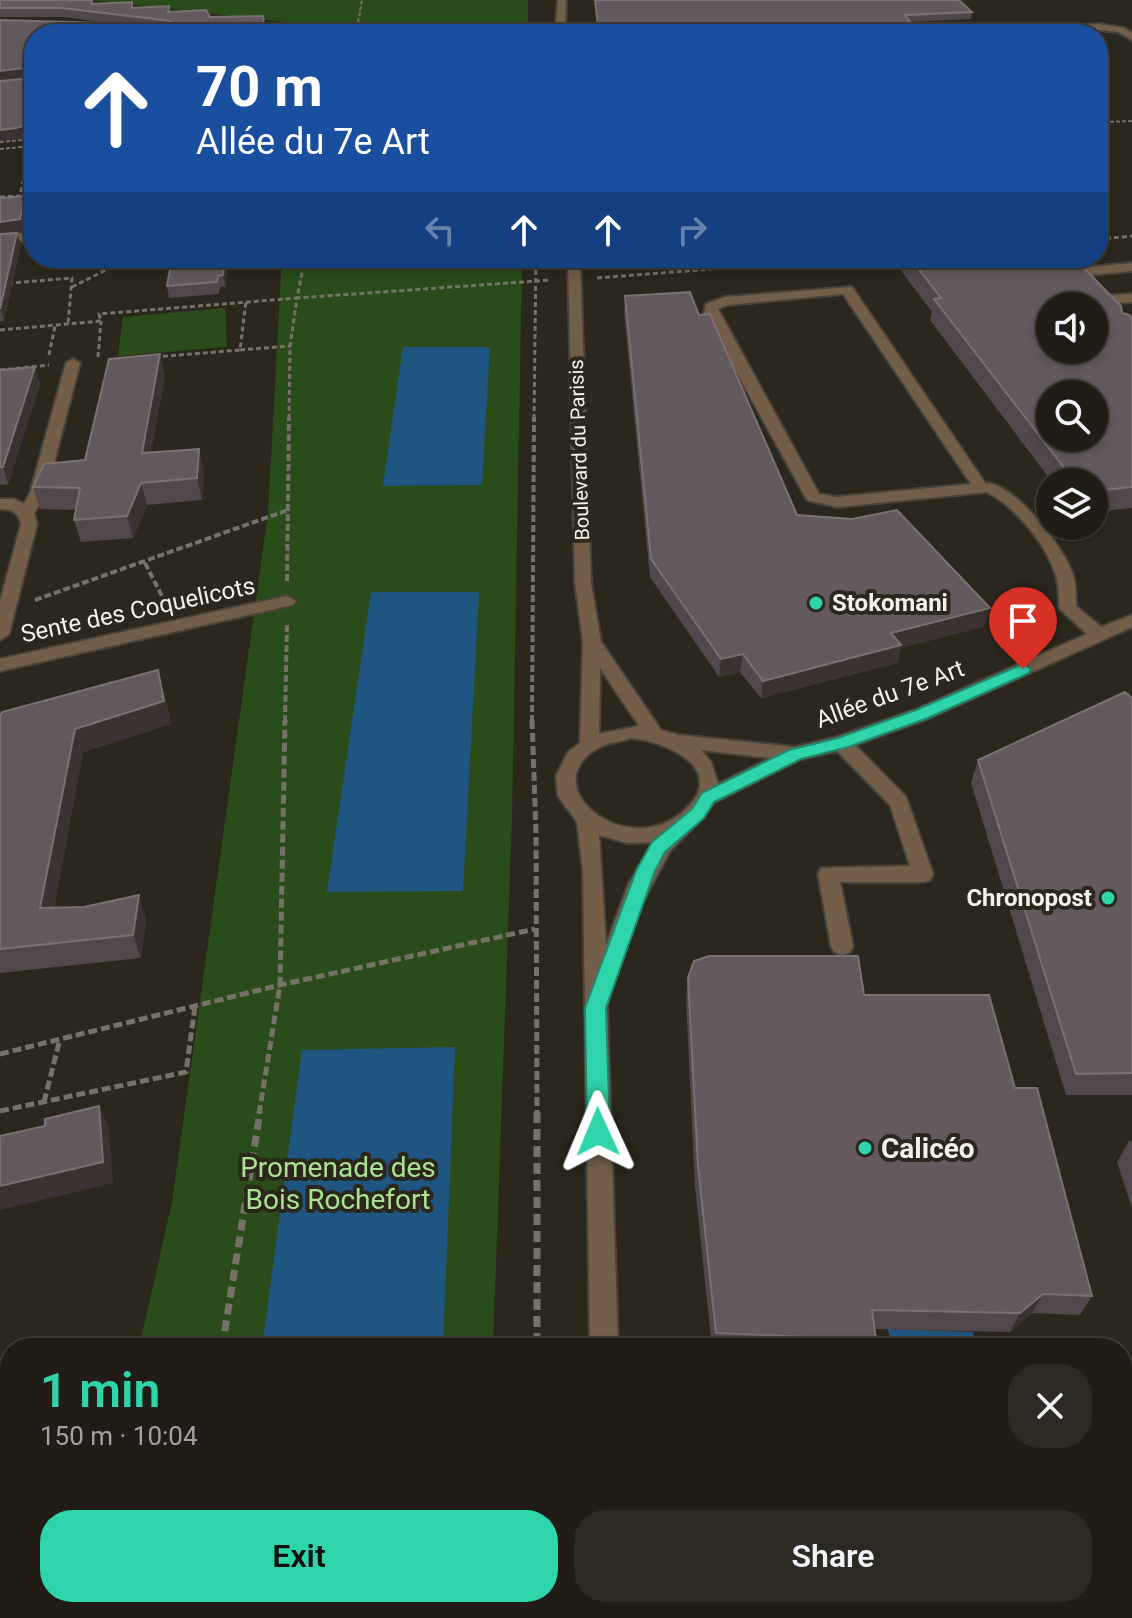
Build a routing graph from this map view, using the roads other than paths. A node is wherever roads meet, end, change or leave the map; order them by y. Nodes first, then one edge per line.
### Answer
1 (559, 0) edge
2 (560, 24) edge
3 (1132, 27) edge
4 (1108, 29) edge
5 (1121, 30) junction
6 (1132, 37) edge
7 (24, 237) edge
8 (0, 239) edge
9 (1132, 267) edge
10 (574, 268) edge
11 (1079, 272) edge
12 (1132, 298) edge
13 (1108, 299) edge
14 (73, 363) road end
15 (981, 488) junction
16 (0, 504) edge
17 (26, 513) junction
18 (287, 601) road end
19 (1132, 620) edge
20 (0, 634) edge
21 (1099, 635) junction
22 (592, 642) junction
23 (0, 665) edge
24 (654, 734) junction
25 (674, 740) junction
26 (589, 743) junction
27 (841, 743) junction
28 (795, 754) junction
29 (708, 797) junction
30 (587, 822) junction
31 (682, 826) junction
32 (842, 946) dead end
33 (595, 1008) junction
34 (604, 1338) edge

1 - 2 street
3 - 5 street
4 - 5 street
5 - 6 street
7 - 8 street
9 - 11 street
10 - 22 street, Boulevard du Parisis
12 - 13 street
14 - 17 street
15 - 15 street
15 - 21 street
16 - 17 street
17 - 20 street
18 - 23 street, Sente des Coquelicots
19 - 21 street, Allée du 7e Art
21 - 27 street, Allée du 7e Art
22 - 24 street, Boulevard du Parisis
22 - 26 street, Boulevard du Parisis
24 - 25 street
24 - 26 street
25 - 28 street, Allée du 7e Art
25 - 29 street
26 - 30 street
27 - 28 street, Allée du 7e Art
27 - 32 street
28 - 29 street, Allée du 7e Art
29 - 31 street
30 - 31 street
30 - 33 street
31 - 33 street
33 - 34 street

